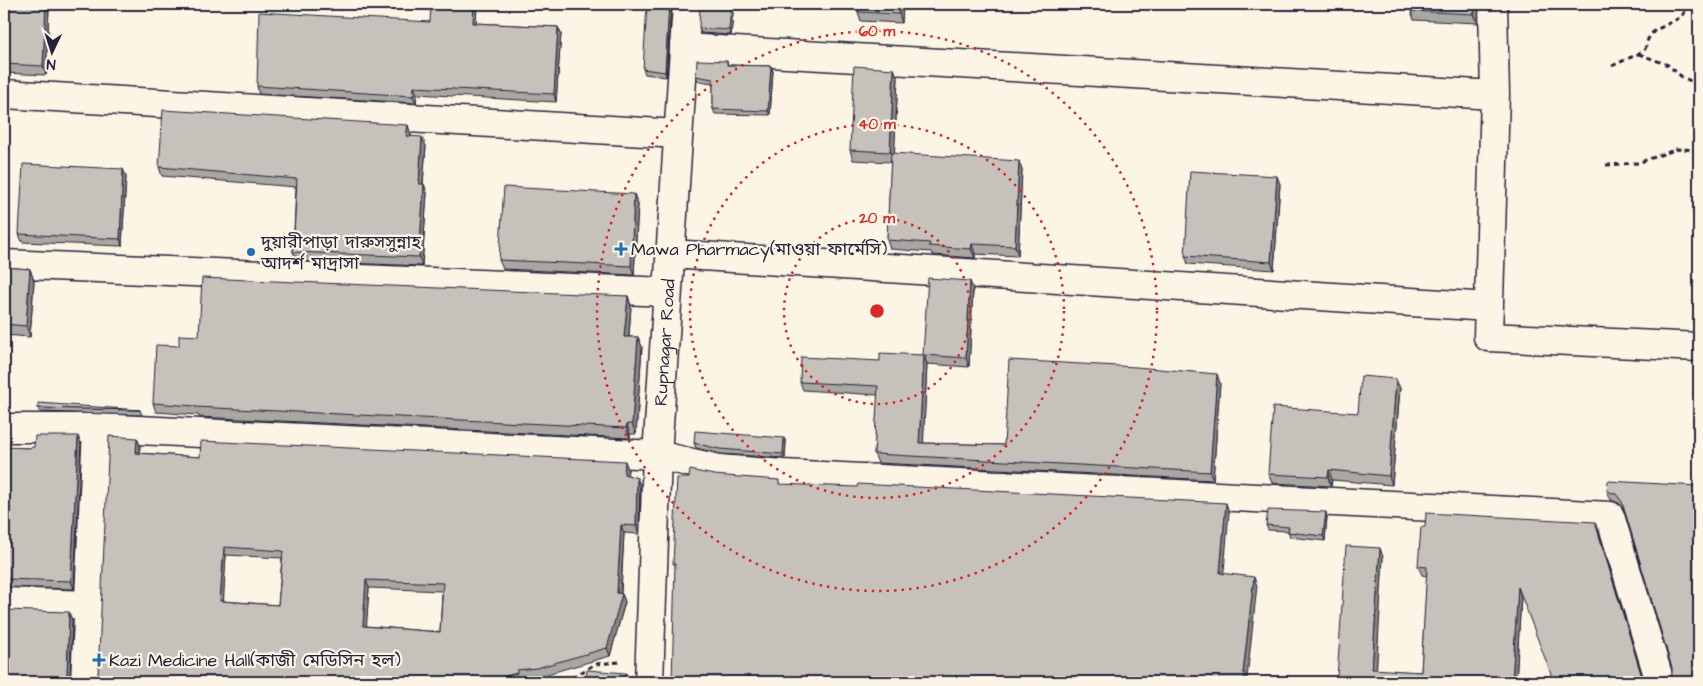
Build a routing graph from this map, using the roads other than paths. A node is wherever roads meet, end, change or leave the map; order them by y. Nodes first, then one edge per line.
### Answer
1 (687, 4) edge
2 (1493, 4) edge
3 (684, 48) junction
4 (4, 94) edge
5 (1495, 95) junction
6 (678, 134) junction
7 (670, 254) junction
8 (4, 264) edge
9 (667, 292) junction
10 (1489, 307) junction
11 (1699, 347) edge
12 (4, 428) edge
13 (97, 428) junction
14 (657, 455) junction
15 (4, 602) edge
16 (88, 605) junction
17 (650, 671) edge
18 (85, 682) edge
19 (1660, 682) edge

1 - 3 street, Rupnagar Road
2 - 5 street
3 - 5 street
3 - 6 street, Rupnagar Road
4 - 6 street
5 - 10 street
6 - 7 street, Rupnagar Road
7 - 9 street, Rupnagar Road
7 - 10 street
8 - 9 street
9 - 14 street, Rupnagar Road
10 - 11 street
12 - 13 street
13 - 14 street
13 - 16 street
14 - 17 street, Rupnagar Road
14 - 19 street
15 - 16 street
16 - 18 street

